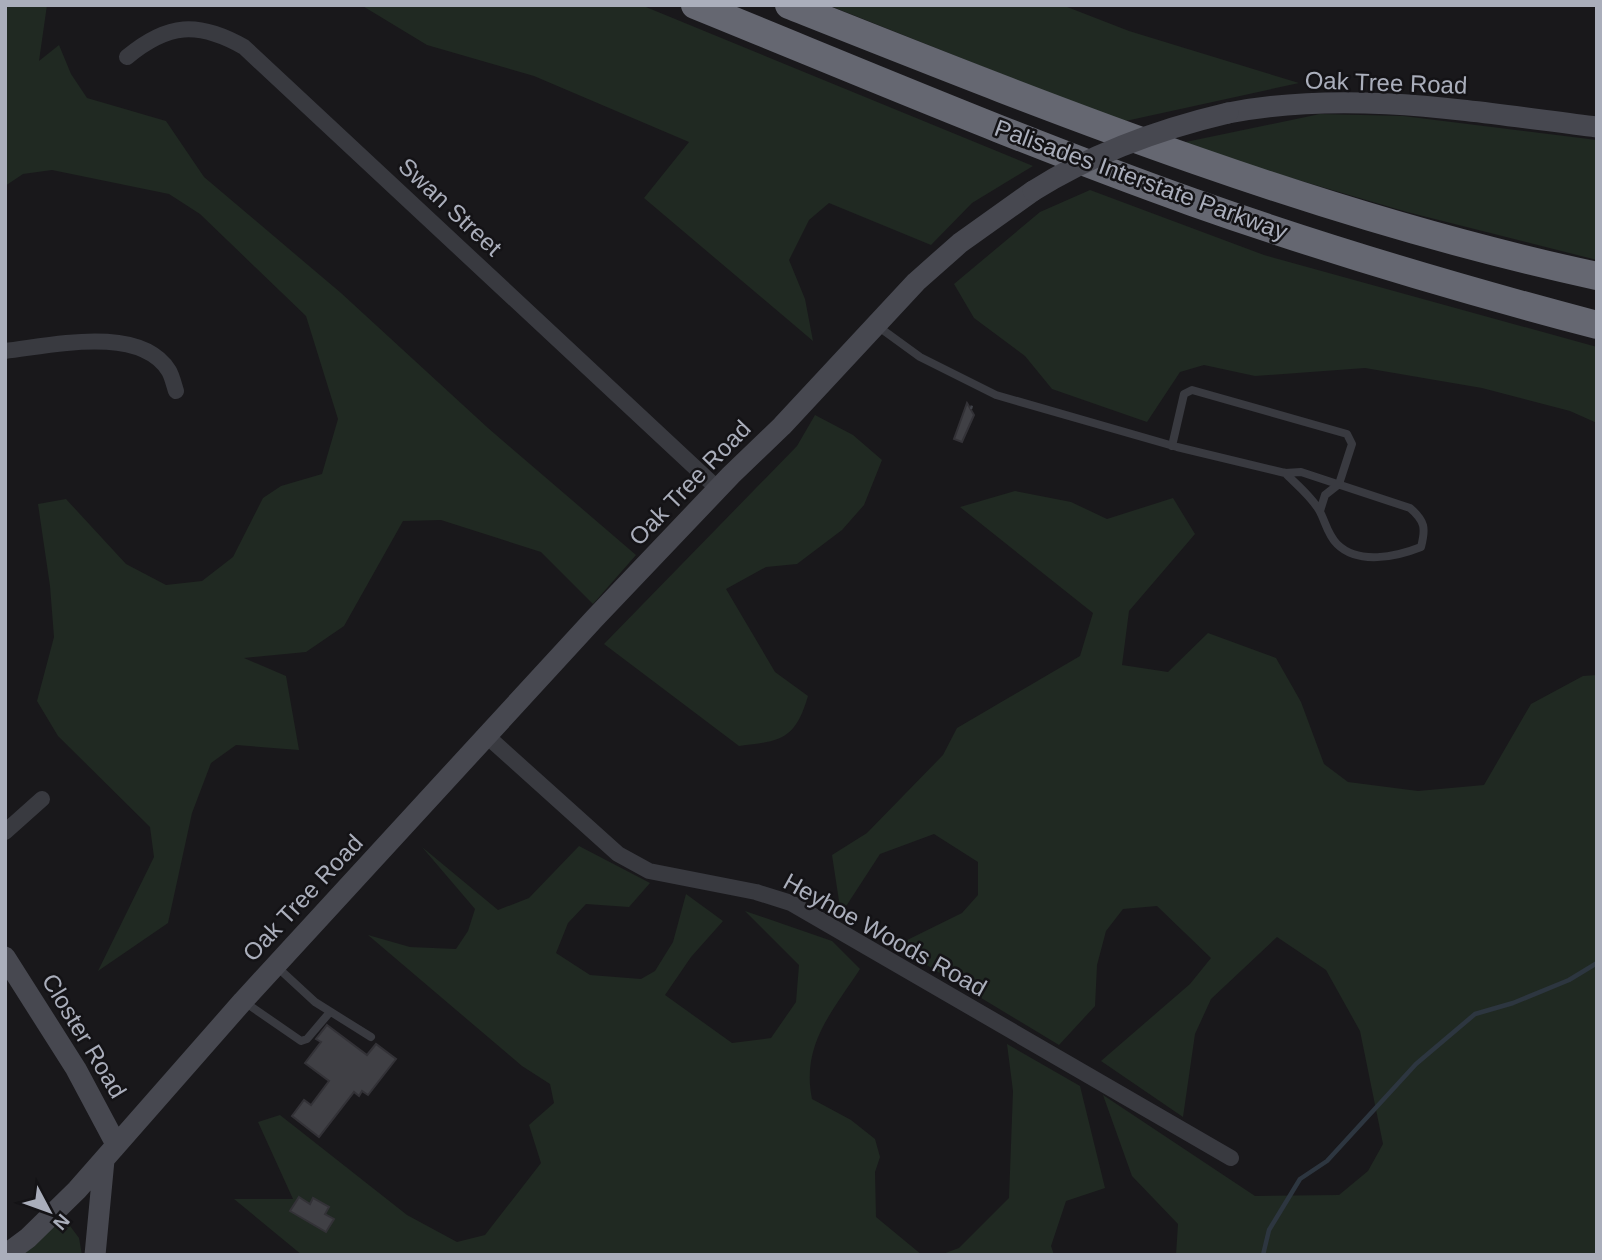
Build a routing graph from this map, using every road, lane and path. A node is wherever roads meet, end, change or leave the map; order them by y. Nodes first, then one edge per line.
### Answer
1 (695, 5) edge
2 (789, 5) edge
3 (127, 57) dead end
4 (1597, 127) edge
5 (1597, 276) edge
6 (877, 325) junction
7 (1597, 325) edge
8 (5, 351) edge
9 (176, 391) dead end
10 (974, 401) dead end
11 (971, 409) dead end
12 (1172, 446) junction
13 (1285, 473) junction
14 (1339, 484) junction
15 (718, 489) junction
16 (1320, 511) junction
17 (488, 737) junction
18 (42, 799) dead end
19 (5, 832) edge
20 (5, 957) edge
21 (276, 966) junction
22 (243, 1000) junction
23 (330, 1012) junction
24 (371, 1037) dead end
25 (110, 1152) junction
26 (1231, 1158) dead end
27 (5, 1255) edge
28 (95, 1255) edge

1 - 7 highway, Palisades Interstate Parkway
2 - 5 highway, Palisades Interstate Parkway
3 - 15 street, Swan Street
4 - 6 street, Oak Tree Road, bridge
6 - 12 lane
6 - 15 street, Oak Tree Road
8 - 9 street
10 - 11 path
12 - 13 lane
12 - 14 lane
13 - 14 lane
13 - 16 lane
14 - 16 lane
14 - 16 lane
15 - 17 street, Oak Tree Road
17 - 21 street, Oak Tree Road
17 - 26 street, Heyhoe Woods Road
18 - 19 street
20 - 25 street, Closter Road
21 - 22 street, Oak Tree Road
21 - 23 lane
22 - 23 lane
22 - 25 street, Oak Tree Road
23 - 24 lane
25 - 27 street, Oak Tree Road
25 - 28 street

